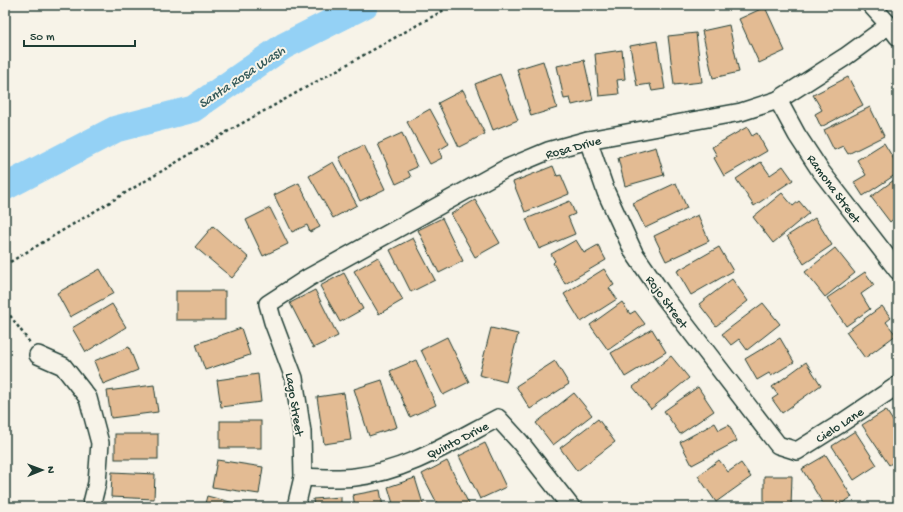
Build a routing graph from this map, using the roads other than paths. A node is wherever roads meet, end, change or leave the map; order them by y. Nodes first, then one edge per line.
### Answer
1 (871, 5) edge
2 (894, 31) edge
3 (778, 100) junction
4 (588, 140) junction
5 (898, 271) edge
6 (268, 304) joint
7 (38, 355) road end
8 (898, 386) edge
9 (778, 445) joint
10 (303, 477) junction
11 (90, 507) edge
12 (296, 507) edge
13 (571, 507) edge

1 - 2 street
2 - 3 street, Rosa Drive
3 - 4 street, Rosa Drive
3 - 5 street, Ramona Street
4 - 6 street, Rosa Drive
4 - 9 street, Rojo Street
6 - 10 street, Lago Street
7 - 11 street
8 - 9 street, Cielo Lane
10 - 12 street, Lago Street
10 - 13 street, Quinto Drive

